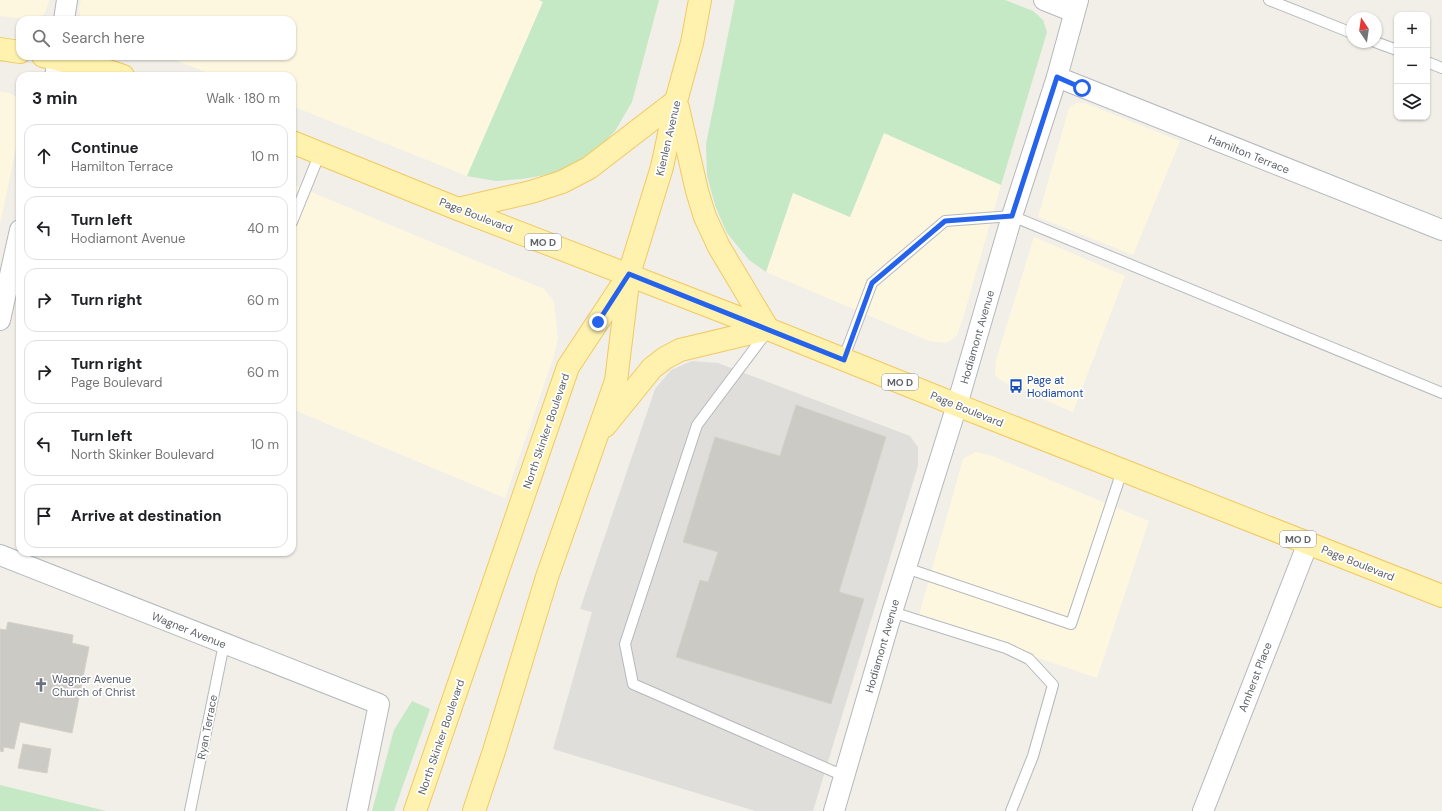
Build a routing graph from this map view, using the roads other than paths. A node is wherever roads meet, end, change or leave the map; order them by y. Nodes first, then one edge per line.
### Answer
1 (67, 0) edge
2 (700, 0) edge
3 (1044, 0) edge
4 (1269, 0) edge
5 (1076, 6) edge
6 (65, 16) edge
7 (1346, 31) edge
8 (1382, 44) edge
9 (0, 49) edge
10 (1394, 49) edge
11 (16, 51) edge
12 (54, 62) edge
13 (1430, 63) edge
14 (1442, 68) edge
15 (111, 72) edge
16 (1057, 77) junction
17 (676, 101) junction
18 (296, 144) edge
19 (320, 153) junction
20 (458, 209) junction
21 (296, 212) edge
22 (1012, 216) junction
23 (1442, 230) edge
24 (16, 248) edge
25 (629, 274) junction
26 (0, 320) edge
27 (768, 329) junction
28 (844, 360) junction
29 (1442, 393) edge
30 (957, 405) junction
31 (594, 440) junction
32 (1122, 471) junction
33 (1308, 543) junction
34 (0, 555) edge
35 (906, 568) junction
36 (1442, 596) edge
37 (892, 612) junction
38 (224, 644) junction
39 (844, 776) junction
40 (190, 811) edge
41 (357, 811) edge
42 (416, 811) edge
43 (474, 811) edge
44 (834, 811) edge
45 (1011, 811) edge
46 (1203, 811) edge

1 - 6 street
2 - 17 main road, Kienlen Avenue
3 - 5 street
4 - 7 lane
5 - 16 street, Hodiamont Avenue
8 - 10 lane
9 - 11 main road
12 - 15 main road
13 - 14 lane
16 - 22 street, Hodiamont Avenue
16 - 23 street, Hamilton Terrace
17 - 20 main road
17 - 25 main road, Kienlen Avenue
17 - 27 main road
18 - 19 main road, Page Boulevard / MO D
19 - 20 main road, Page Boulevard / MO D
19 - 21 lane
20 - 25 main road, Page Boulevard / MO D
22 - 28 lane
22 - 29 lane
22 - 30 street, Hodiamont Avenue
24 - 26 street
25 - 27 main road, Page Boulevard / MO D
25 - 31 main road
25 - 42 main road, North Skinker Boulevard
27 - 28 main road, Page Boulevard / MO D
27 - 31 main road
27 - 39 lane
28 - 30 main road, Page Boulevard / MO D
30 - 32 main road, Page Boulevard / MO D
30 - 35 street, Hodiamont Avenue
31 - 43 main road
32 - 33 main road, Page Boulevard / MO D
32 - 35 lane
33 - 36 main road, Page Boulevard / MO D
33 - 46 street, Amherst Place
34 - 38 street, Wagner Avenue
35 - 37 street, Hodiamont Avenue
37 - 39 street, Hodiamont Avenue
37 - 45 lane
38 - 40 lane, Ryan Terrace
38 - 41 street, Wagner Avenue
39 - 44 street, Hodiamont Avenue

